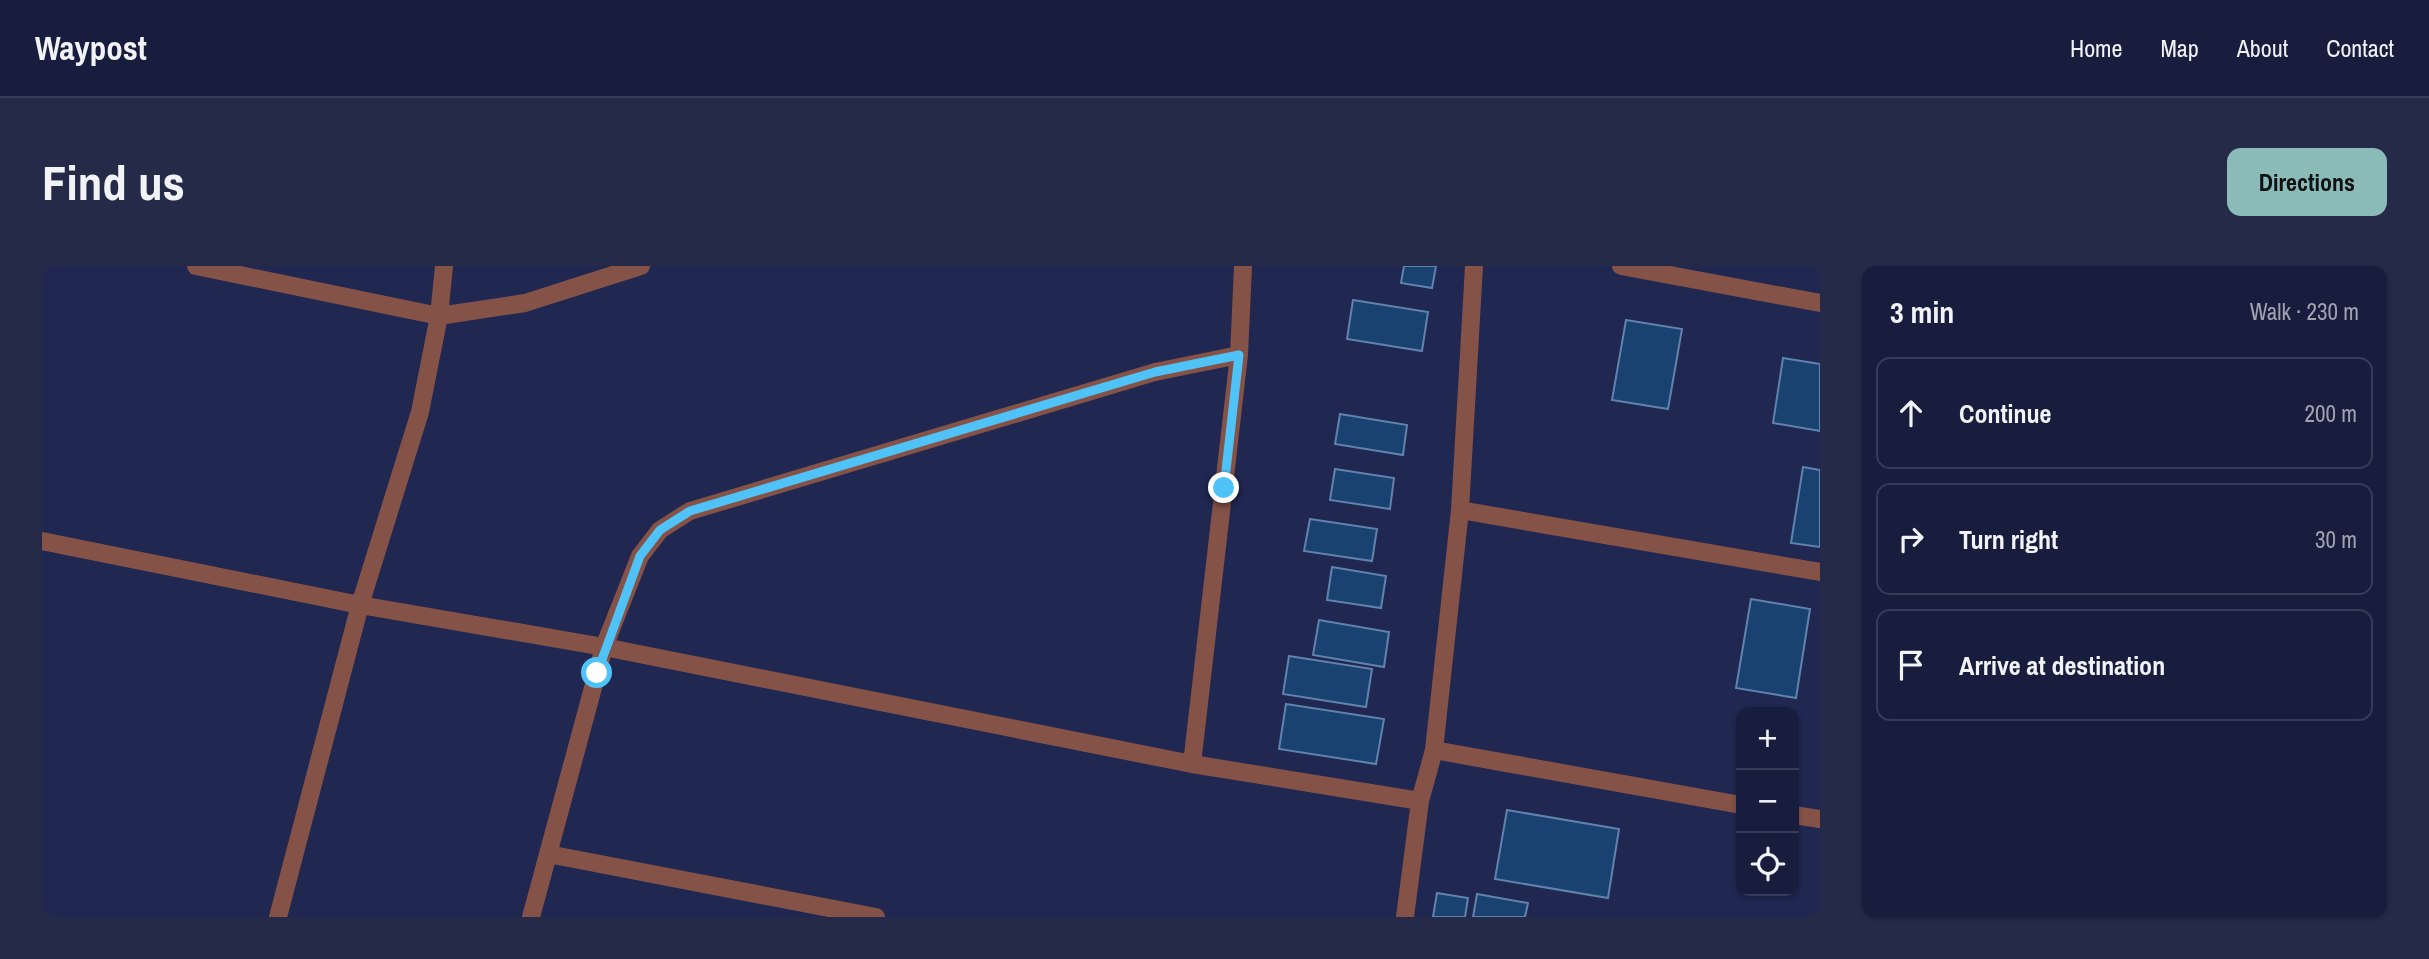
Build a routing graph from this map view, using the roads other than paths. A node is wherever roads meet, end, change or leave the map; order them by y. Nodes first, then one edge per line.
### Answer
1 (196, 266) edge
2 (444, 266) edge
3 (641, 266) edge
4 (1243, 266) edge
5 (1474, 266) edge
6 (1621, 266) edge
7 (1820, 303) edge
8 (439, 316) junction
9 (1239, 355) junction
10 (1460, 510) junction
11 (42, 541) edge
12 (1820, 572) edge
13 (360, 605) junction
14 (604, 647) junction
15 (1433, 750) junction
16 (1192, 764) junction
17 (1420, 801) junction
18 (1736, 804) edge
19 (1799, 816) edge
20 (1820, 819) edge
21 (548, 854) junction
22 (278, 917) edge
23 (531, 917) edge
24 (876, 917) edge
25 (1405, 917) edge

1 - 8 street
2 - 8 street
3 - 8 street
4 - 9 street
5 - 10 street
6 - 7 street
8 - 13 street
9 - 14 street
9 - 16 street
10 - 12 street
10 - 15 street
11 - 13 street
13 - 14 street
13 - 22 street
14 - 16 street
14 - 21 street
15 - 17 street
15 - 18 street
16 - 17 street
17 - 25 street
19 - 20 street
21 - 23 street
21 - 24 street

